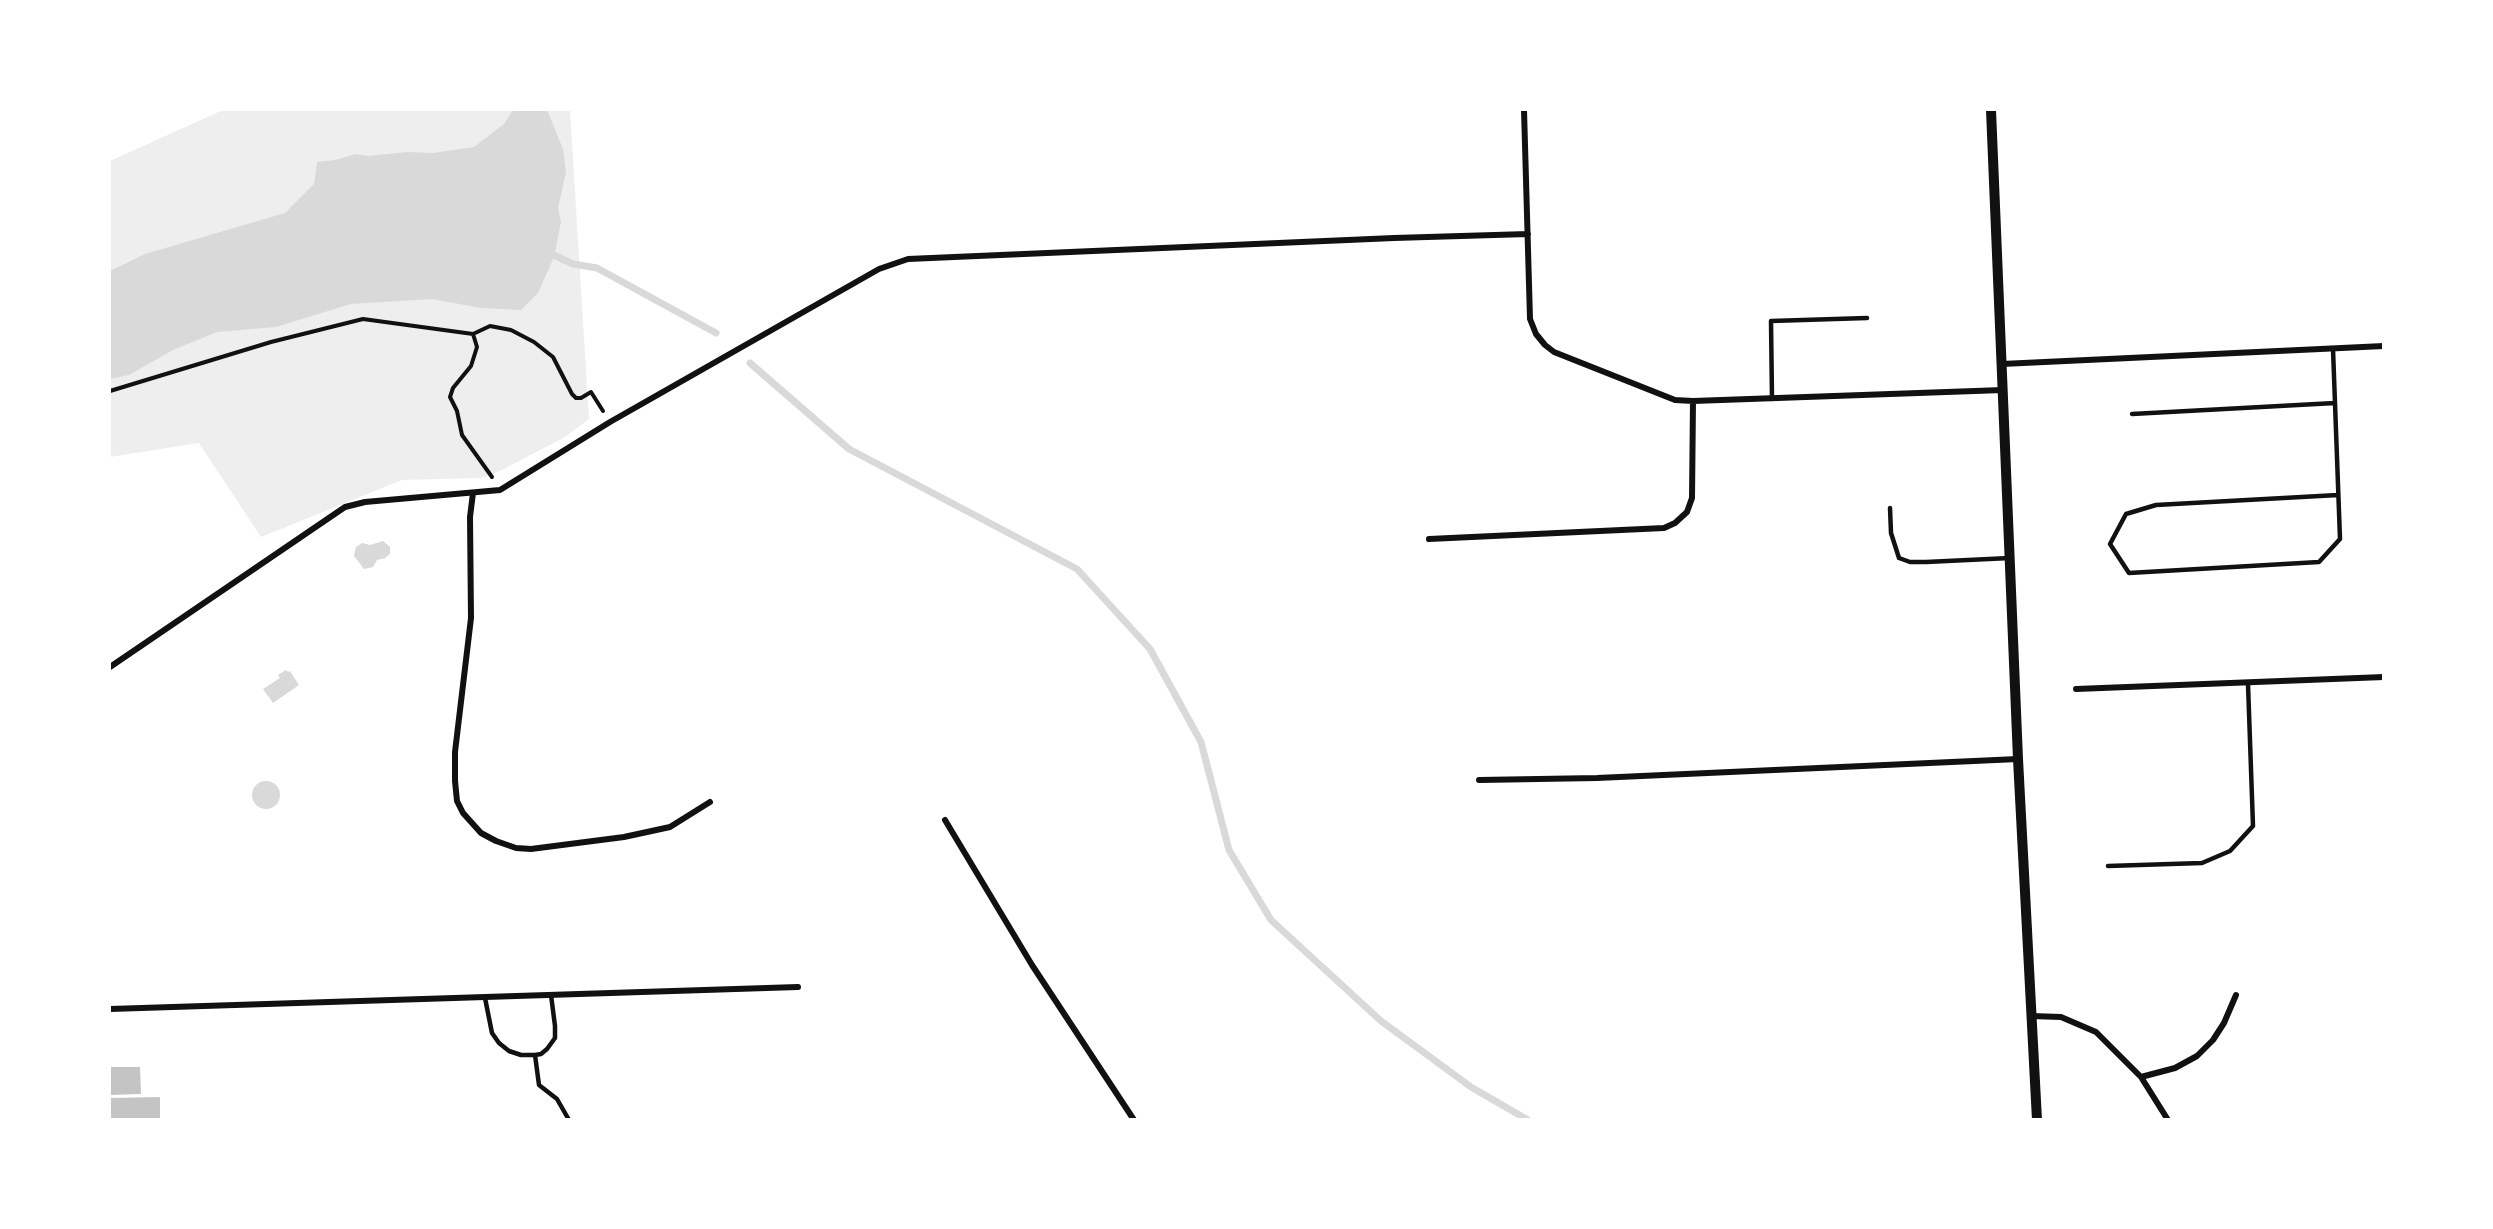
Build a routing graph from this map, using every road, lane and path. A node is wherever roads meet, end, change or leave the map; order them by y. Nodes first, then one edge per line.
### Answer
1 (1524, 110) edge
2 (1991, 110) edge
3 (1528, 234) junction
4 (1867, 318) dead end
5 (473, 334) junction
6 (2384, 346) edge
7 (2333, 349) junction
8 (2002, 364) junction
9 (2002, 390) junction
10 (110, 391) edge
11 (1772, 399) junction
12 (1693, 402) junction
13 (2335, 403) junction
14 (2132, 414) dead end
15 (610, 422) junction
16 (500, 490) junction
17 (473, 493) junction
18 (2338, 495) junction
19 (1890, 508) dead end
20 (1429, 539) dead end
21 (2010, 558) junction
22 (110, 667) edge
23 (2384, 676) edge
24 (2248, 684) junction
25 (2076, 689) dead end
26 (2019, 759) junction
27 (1479, 780) dead end
28 (710, 802) dead end
29 (945, 820) dead end
30 (2108, 866) dead end
31 (798, 987) dead end
32 (551, 995) junction
33 (2236, 995) dead end
34 (485, 998) junction
35 (110, 1010) edge
36 (2031, 1016) junction
37 (535, 1055) junction
38 (2140, 1077) junction
39 (569, 1119) edge
40 (1134, 1119) edge
41 (2037, 1119) edge
42 (2168, 1119) edge

1 - 3 street
2 - 8 street
3 - 12 street
3 - 15 street
4 - 11 lane
5 - 10 path
5 - 15 path
5 - 16 path
6 - 7 street
7 - 8 street
7 - 13 lane
8 - 9 street
9 - 11 street
9 - 21 street
11 - 12 street
12 - 20 street
13 - 14 lane
13 - 18 lane
15 - 16 street
16 - 17 street
17 - 22 street
17 - 28 street
18 - 18 lane
19 - 21 lane
21 - 26 street
23 - 24 street
24 - 25 street
24 - 30 lane
26 - 27 street
26 - 36 street
29 - 40 street
31 - 32 street
32 - 34 street
32 - 37 lane
33 - 38 street
34 - 35 street
34 - 37 lane
36 - 38 street
36 - 41 street
37 - 39 lane
38 - 42 street

